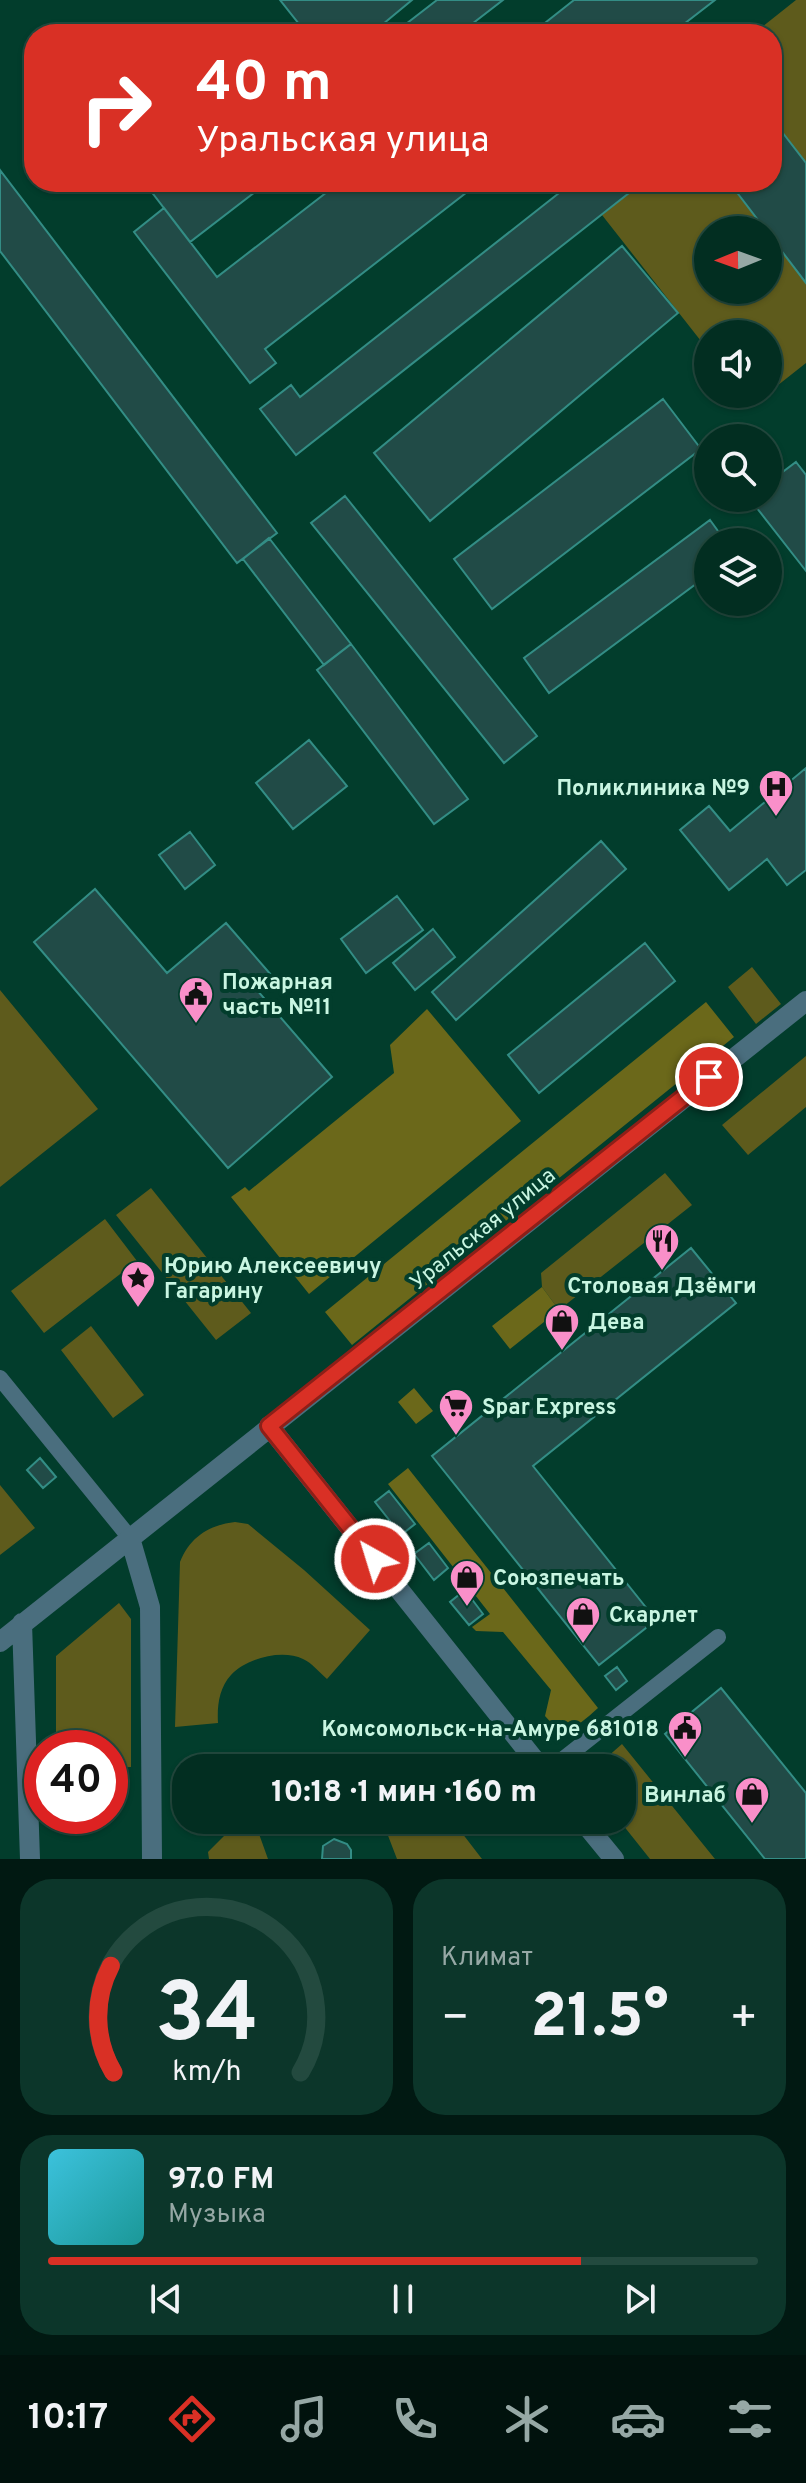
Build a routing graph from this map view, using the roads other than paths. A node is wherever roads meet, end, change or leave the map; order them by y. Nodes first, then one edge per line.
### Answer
1 (806, 1001) edge
2 (0, 1378) edge
3 (269, 1426) junction
4 (130, 1538) junction
5 (22, 1623) junction
6 (718, 1637) dead end
7 (0, 1642) edge
8 (530, 1754) edge
9 (570, 1754) edge
10 (593, 1834) edge
11 (30, 1859) edge
12 (152, 1859) edge
13 (614, 1859) edge

1 - 3 street, Уральская улица
2 - 4 lane
3 - 4 street, Уральская улица
3 - 8 street
4 - 5 street, Уральская улица
4 - 12 street
5 - 7 street, Уральская улица
5 - 11 street
6 - 9 lane
10 - 13 street

